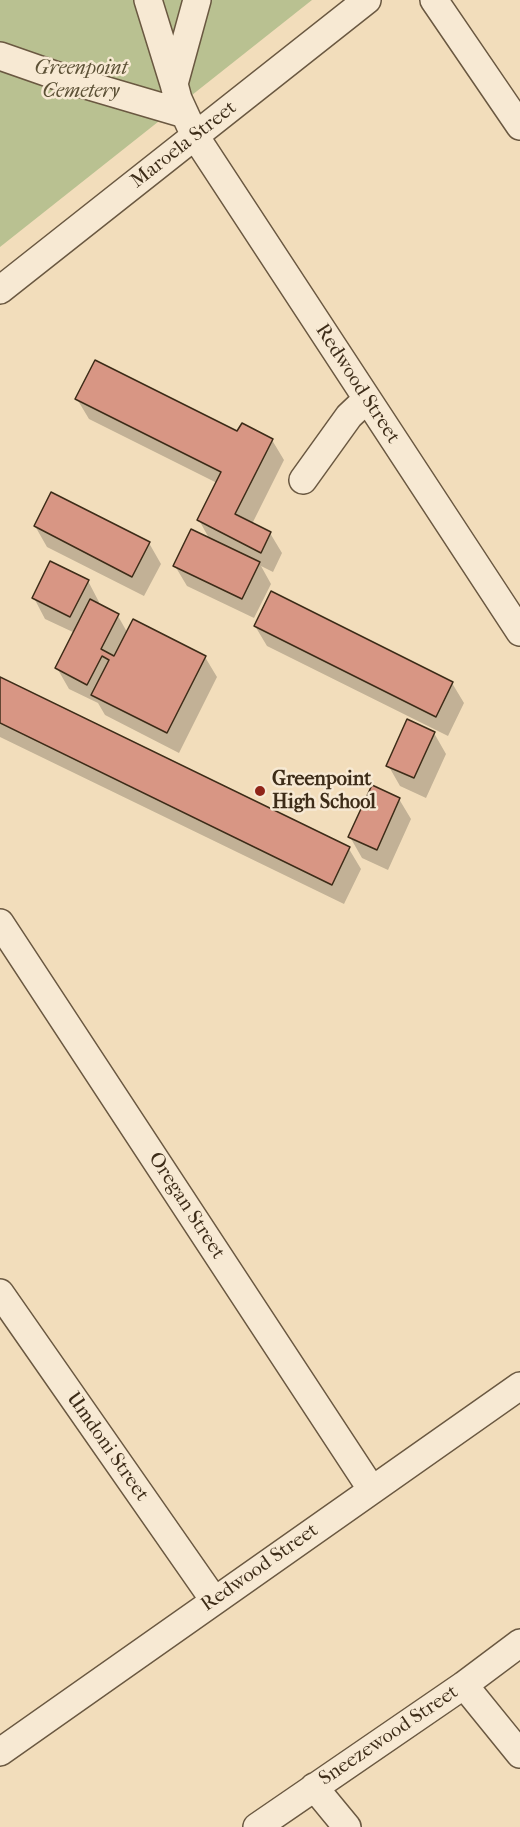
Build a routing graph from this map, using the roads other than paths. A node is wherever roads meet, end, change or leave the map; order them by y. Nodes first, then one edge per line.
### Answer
1 (148, 0) edge
2 (196, 0) edge
3 (367, 0) edge
4 (434, 0) edge
5 (0, 56) edge
6 (174, 84) junction
7 (190, 125) junction
8 (520, 126) edge
9 (0, 290) edge
10 (367, 399) junction
11 (303, 480) dead end
12 (520, 632) edge
13 (0, 923) edge
14 (0, 1293) edge
15 (520, 1386) edge
16 (372, 1490) junction
17 (214, 1600) junction
18 (520, 1643) edge
19 (464, 1685) junction
20 (0, 1752) edge
21 (520, 1754) edge
22 (314, 1787) junction
23 (257, 1827) edge
24 (347, 1827) edge

1 - 6 street, Redwood Street
2 - 6 street
3 - 7 street, Maroela Street
4 - 8 street
5 - 7 street
6 - 7 street, Redwood Street
7 - 9 street, Maroela Street
7 - 10 street, Redwood Street
10 - 11 street
10 - 12 street, Redwood Street
13 - 16 street, Oregan Street
14 - 17 street, Umdoni Street
15 - 16 street, Redwood Street
16 - 17 street, Redwood Street
17 - 20 street, Redwood Street
18 - 19 street, Sneezewood Street
19 - 21 street
19 - 22 street, Sneezewood Street
22 - 23 street, Sneezewood Street
22 - 24 street

